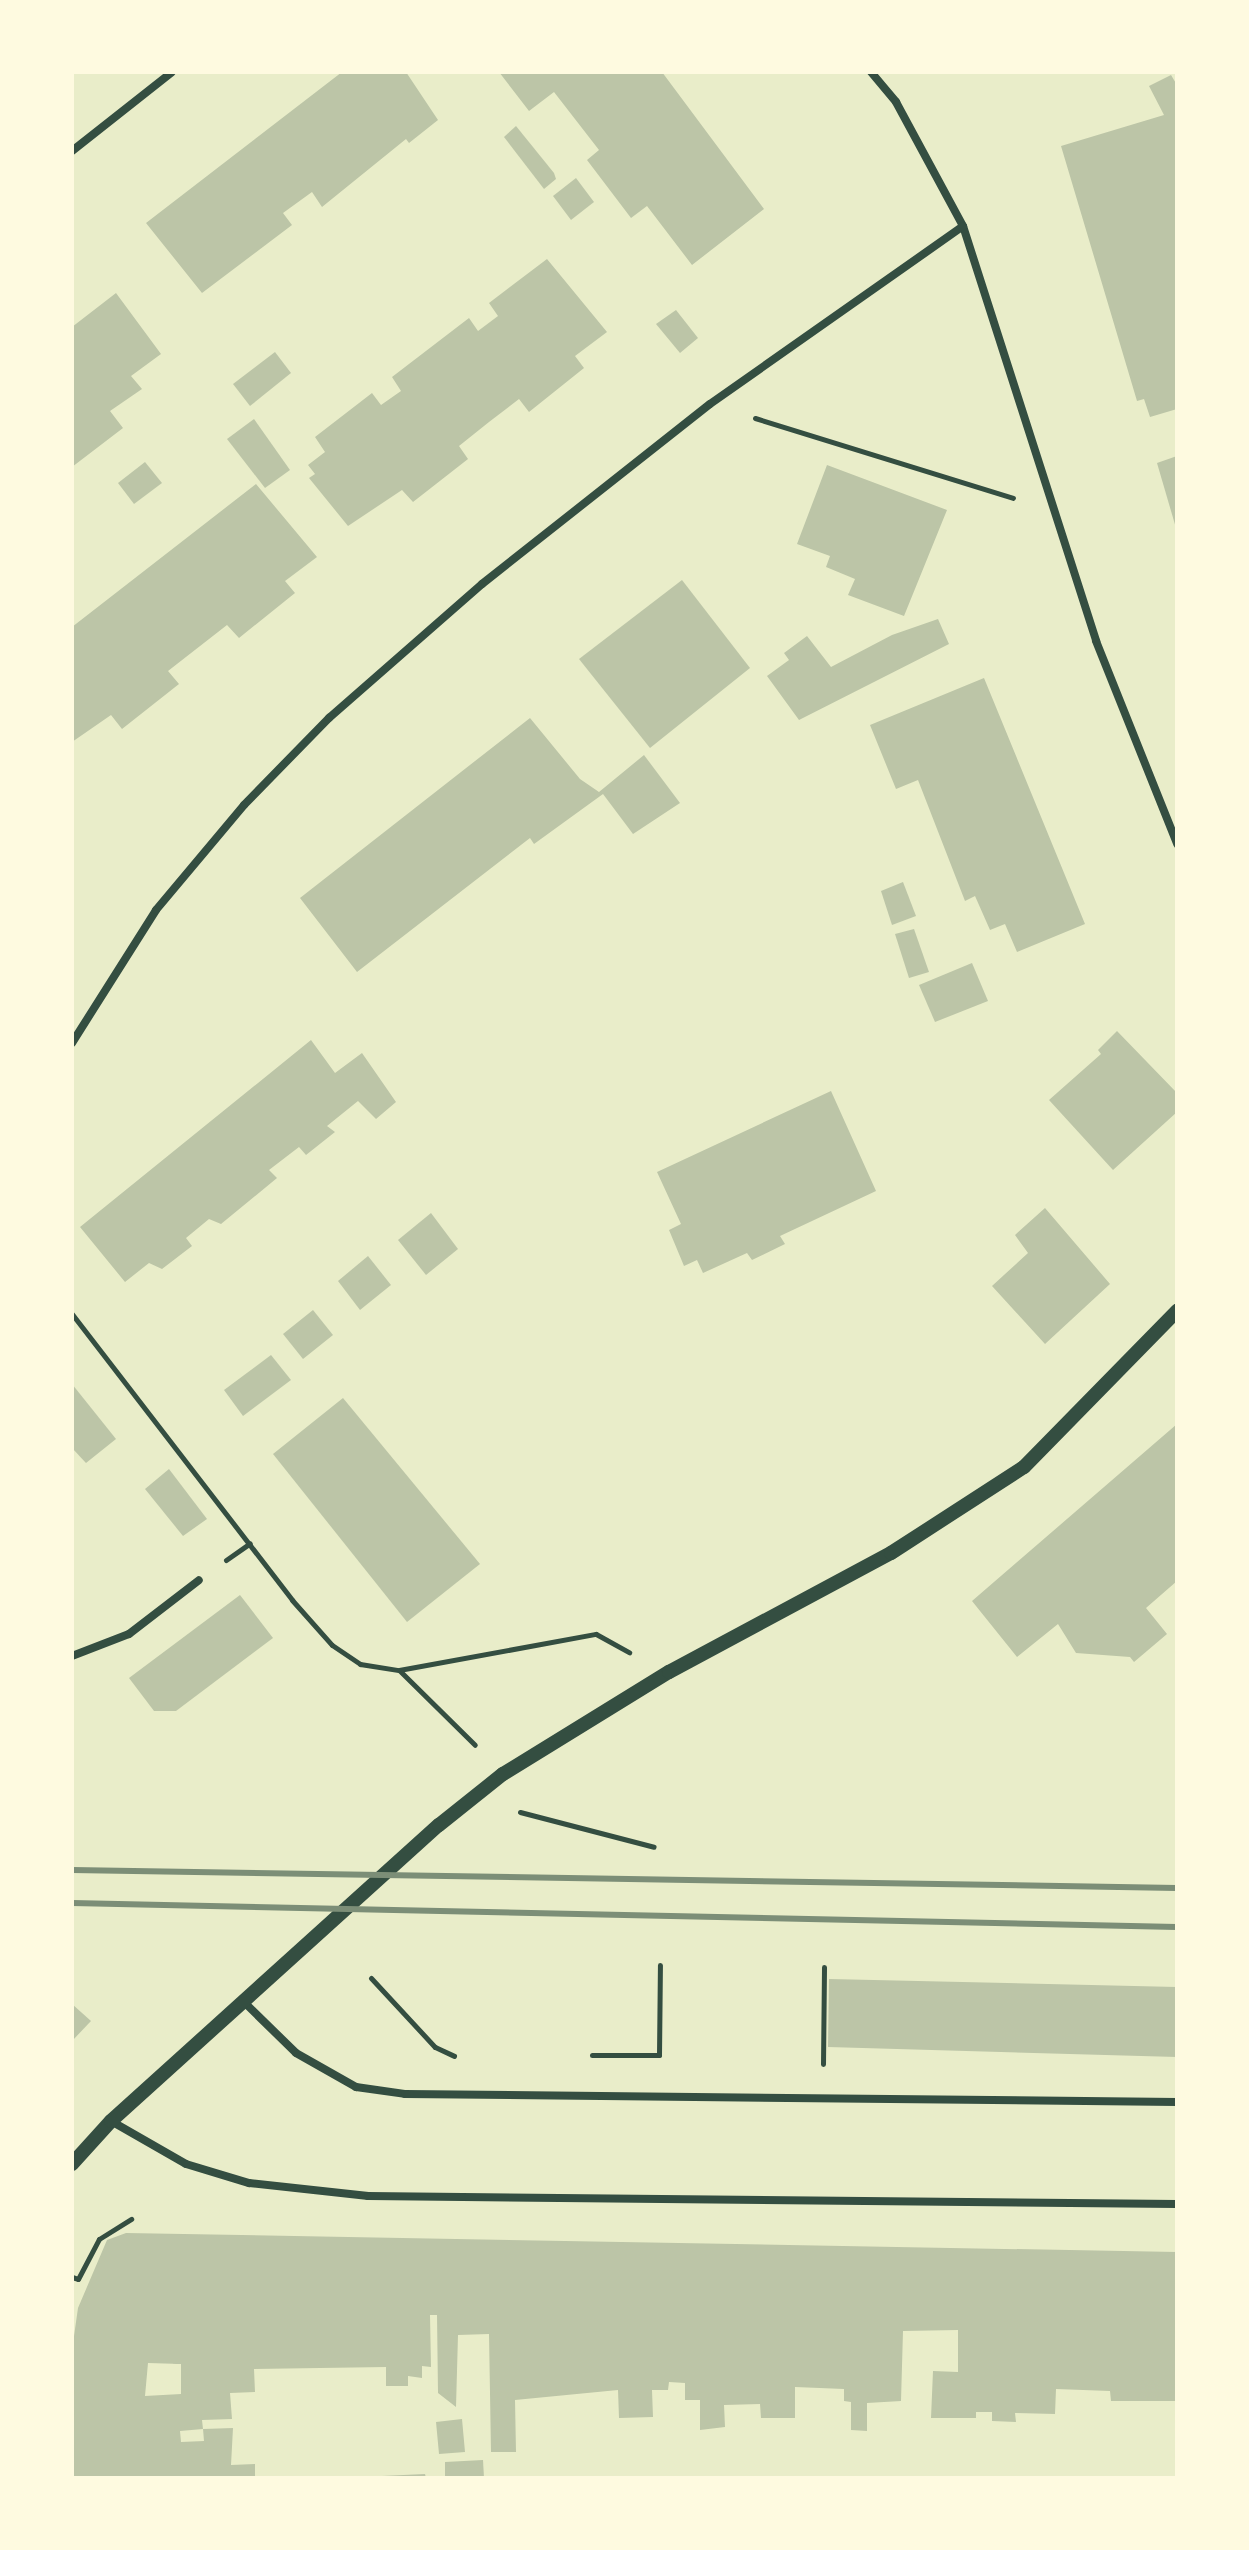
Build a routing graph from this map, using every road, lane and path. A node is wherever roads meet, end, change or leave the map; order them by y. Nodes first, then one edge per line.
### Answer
1 (172, 72) edge
2 (871, 72) edge
3 (72, 151) edge
4 (963, 226) junction
5 (710, 404) junction
6 (1056, 511) junction
7 (1177, 844) edge
8 (72, 1043) edge
9 (1177, 1311) edge
10 (72, 1314) edge
11 (199, 1580) dead end
12 (72, 1656) edge
13 (399, 1670) junction
14 (669, 1672) junction
15 (503, 1774) junction
16 (472, 1799) junction
17 (654, 1847) dead end
18 (660, 1965) dead end
19 (824, 1967) dead end
20 (371, 1978) dead end
21 (245, 2003) junction
22 (580, 2055) dead end
23 (659, 2055) junction
24 (469, 2056) dead end
25 (658, 2096) junction
26 (823, 2097) junction
27 (1177, 2102) edge
28 (111, 2121) junction
29 (72, 2164) edge
30 (1177, 2204) edge
31 (131, 2219) dead end
32 (72, 2277) edge

1 - 3 street
2 - 4 street
4 - 5 street
4 - 6 street
5 - 6 path
5 - 8 street
6 - 7 street
9 - 14 street
10 - 13 path
11 - 12 street
13 - 14 path
13 - 15 path
14 - 15 street
15 - 16 street
16 - 17 path
16 - 21 street
18 - 23 path
19 - 26 path
20 - 24 path
21 - 25 street
21 - 28 street
22 - 23 path
23 - 25 path
25 - 26 street
26 - 27 street
28 - 29 street
28 - 30 street
31 - 32 path

